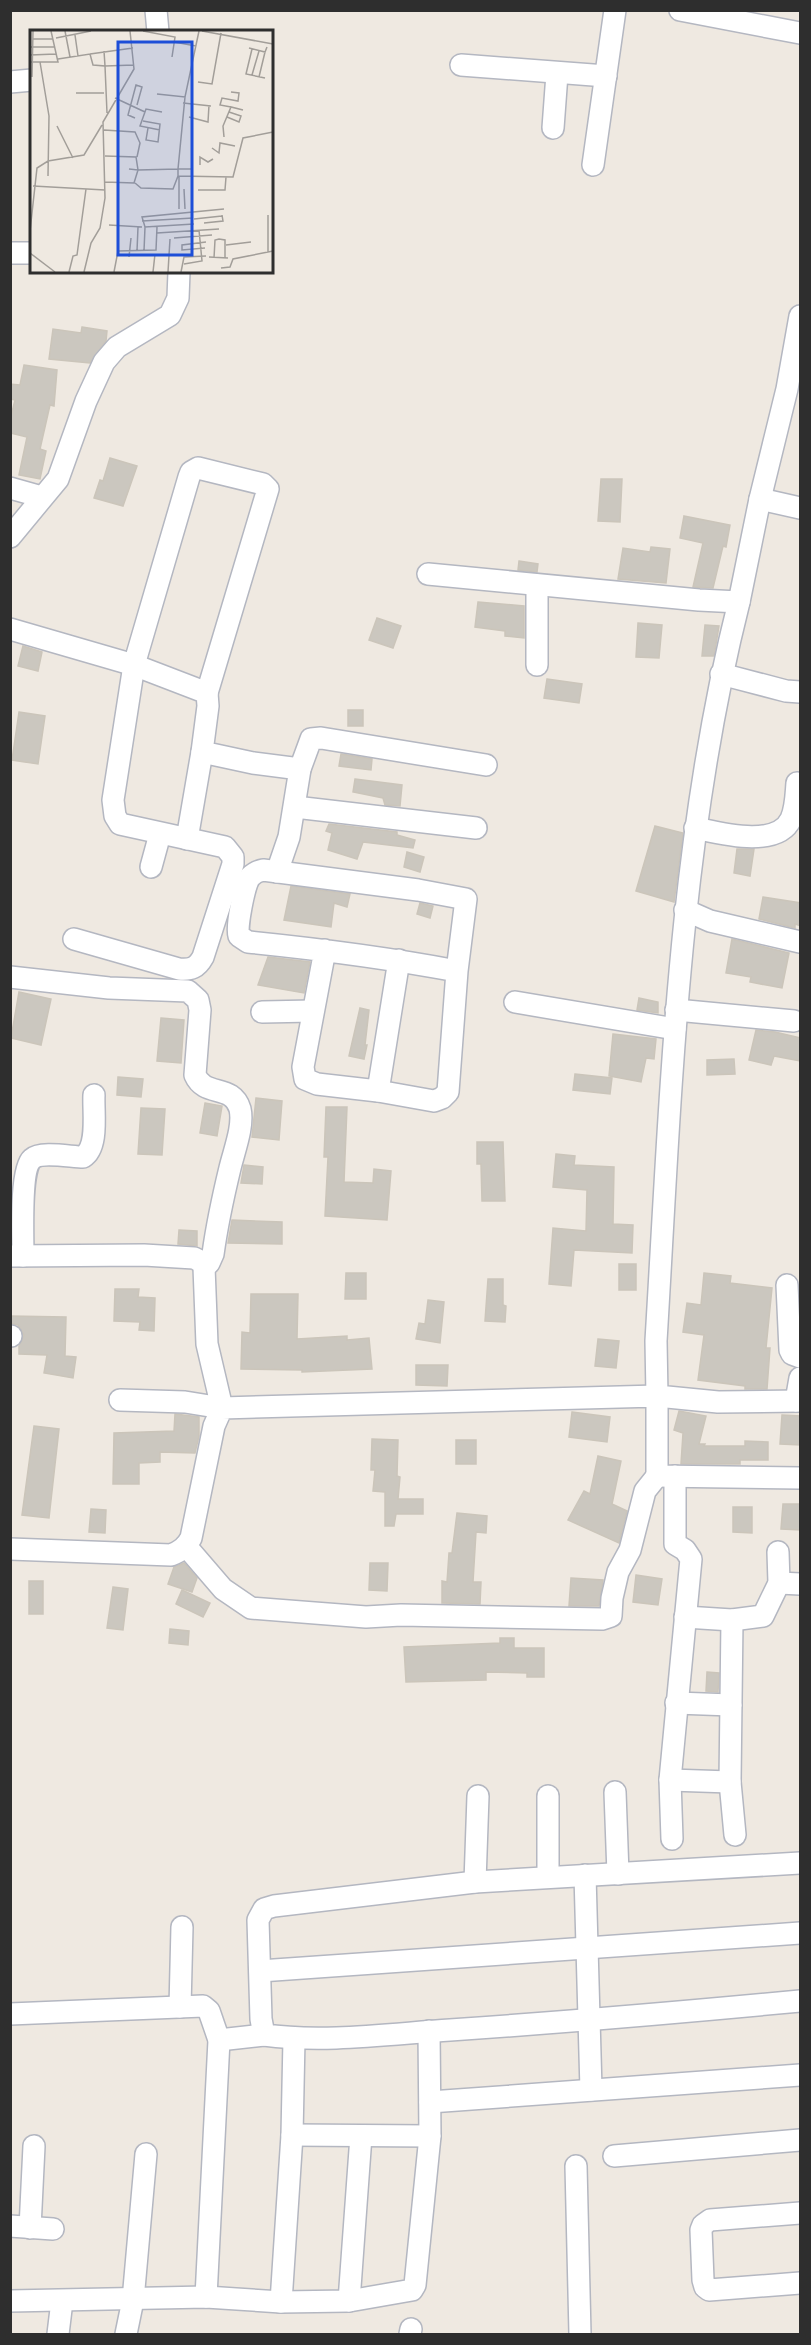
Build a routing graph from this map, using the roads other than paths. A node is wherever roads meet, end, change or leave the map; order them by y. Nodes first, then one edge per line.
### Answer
1 (156, 10) edge
2 (615, 10) edge
3 (680, 10) edge
4 (158, 30) edge
5 (801, 33) edge
6 (461, 65) dead end
7 (557, 74) junction
8 (606, 76) junction
9 (30, 80) edge
10 (10, 82) edge
11 (554, 128) dead end
12 (593, 165) dead end
13 (10, 253) edge
14 (30, 253) edge
15 (178, 273) edge
16 (801, 316) edge
17 (794, 389) edge
18 (10, 488) edge
19 (42, 497) junction
20 (760, 499) junction
21 (801, 508) edge
22 (10, 537) edge
23 (428, 574) dead end
24 (537, 585) junction
25 (739, 602) junction
26 (10, 629) edge
27 (134, 665) junction
28 (537, 665) dead end
29 (721, 674) junction
30 (801, 692) edge
31 (207, 693) junction
32 (202, 752) junction
33 (486, 765) dead end
34 (300, 769) junction
35 (797, 783) dead end
36 (295, 807) junction
37 (476, 828) dead end
38 (695, 828) junction
39 (792, 831) edge
40 (160, 834) junction
41 (187, 839) junction
42 (151, 867) dead end
43 (278, 872) junction
44 (685, 910) junction
45 (74, 939) dead end
46 (801, 942) edge
47 (325, 950) junction
48 (399, 960) junction
49 (457, 971) junction
50 (10, 977) edge
51 (515, 1002) dead end
52 (313, 1011) junction
53 (262, 1012) dead end
54 (676, 1020) junction
55 (794, 1021) dead end
56 (378, 1090) junction
57 (94, 1095) dead end
58 (17, 1256) edge
59 (204, 1268) junction
60 (787, 1285) dead end
61 (801, 1357) edge
62 (801, 1378) edge
63 (657, 1396) junction
64 (120, 1400) dead end
65 (798, 1401) edge
66 (222, 1408) junction
67 (666, 1476) junction
68 (801, 1479) edge
69 (186, 1546) junction
70 (10, 1549) edge
71 (778, 1552) dead end
72 (778, 1583) junction
73 (801, 1584) edge
74 (685, 1617) junction
75 (732, 1620) junction
76 (676, 1702) junction
77 (731, 1705) junction
78 (670, 1780) junction
79 (730, 1782) junction
80 (615, 1792) dead end
81 (478, 1796) dead end
82 (548, 1796) dead end
83 (735, 1835) dead end
84 (672, 1839) dead end
85 (801, 1863) edge
86 (618, 1874) junction
87 (585, 1875) junction
88 (548, 1877) junction
89 (475, 1882) junction
90 (182, 1927) dead end
91 (801, 1934) edge
92 (587, 1949) junction
93 (260, 1971) junction
94 (801, 2001) edge
95 (180, 2007) junction
96 (10, 2014) edge
97 (590, 2020) junction
98 (429, 2031) junction
99 (264, 2035) junction
100 (294, 2039) junction
101 (219, 2040) junction
102 (801, 2075) edge
103 (591, 2090) junction
104 (430, 2102) junction
105 (292, 2135) junction
106 (361, 2136) junction
107 (430, 2136) junction
108 (801, 2140) edge
109 (34, 2146) dead end
110 (146, 2154) dead end
111 (614, 2157) dead end
112 (576, 2166) dead end
113 (801, 2213) edge
114 (20, 2227) edge
115 (53, 2229) dead end
116 (801, 2283) edge
117 (206, 2297) junction
118 (133, 2300) junction
119 (10, 2301) edge
120 (62, 2301) junction
121 (349, 2301) junction
122 (281, 2302) junction
123 (58, 2334) edge
124 (126, 2334) edge
125 (580, 2334) edge

1 - 4 street
2 - 8 street
3 - 5 street
6 - 7 street
7 - 8 street
7 - 11 street
8 - 12 street
9 - 10 street
13 - 14 street
15 - 19 street
16 - 17 street
17 - 20 street
18 - 19 street
19 - 22 street
20 - 21 street
20 - 25 street
23 - 24 street
24 - 25 street
24 - 28 street
25 - 29 street
26 - 27 street
27 - 31 street
27 - 31 street
27 - 40 street
29 - 30 street
29 - 38 street
31 - 32 street
32 - 34 street
32 - 41 street
33 - 34 street
34 - 36 street
35 - 39 street
36 - 37 street
36 - 43 street
38 - 39 street
38 - 44 street
40 - 41 street
40 - 42 street
41 - 45 street
43 - 47 street
43 - 49 street
44 - 46 street
44 - 54 street
47 - 48 street
47 - 52 street
48 - 49 street
48 - 56 street
49 - 56 street
50 - 59 street
51 - 54 street
52 - 53 street
52 - 56 street
54 - 55 street
54 - 63 street
57 - 58 street
58 - 59 street
59 - 66 street
60 - 61 street
62 - 65 street
63 - 65 street
63 - 66 street
63 - 67 street
64 - 66 street
66 - 69 street
67 - 68 street
67 - 69 street
67 - 74 street
69 - 70 street
71 - 72 street
72 - 73 street
72 - 75 street
74 - 75 street
74 - 76 street
75 - 77 street
76 - 77 street
76 - 78 street
77 - 79 street
78 - 79 street
78 - 84 street
79 - 83 street
80 - 86 street
81 - 89 street
82 - 88 street
85 - 86 street
86 - 87 street
87 - 88 street
87 - 92 street
88 - 89 street
89 - 93 street
90 - 95 street
91 - 92 street
92 - 93 street
92 - 97 street
93 - 99 street
94 - 97 street
95 - 96 street
95 - 101 street
97 - 98 street
97 - 103 street
98 - 100 street
98 - 104 street
99 - 100 street
99 - 101 street
100 - 105 street
101 - 117 street
102 - 103 street
103 - 104 street
104 - 107 street
105 - 106 street
105 - 122 street
106 - 107 street
106 - 121 street
107 - 121 street
108 - 111 street
109 - 114 street
110 - 118 street
112 - 125 street
113 - 116 street
114 - 115 street
117 - 118 street
117 - 122 street
118 - 120 street
118 - 124 street
119 - 120 street
120 - 123 street
121 - 122 street

